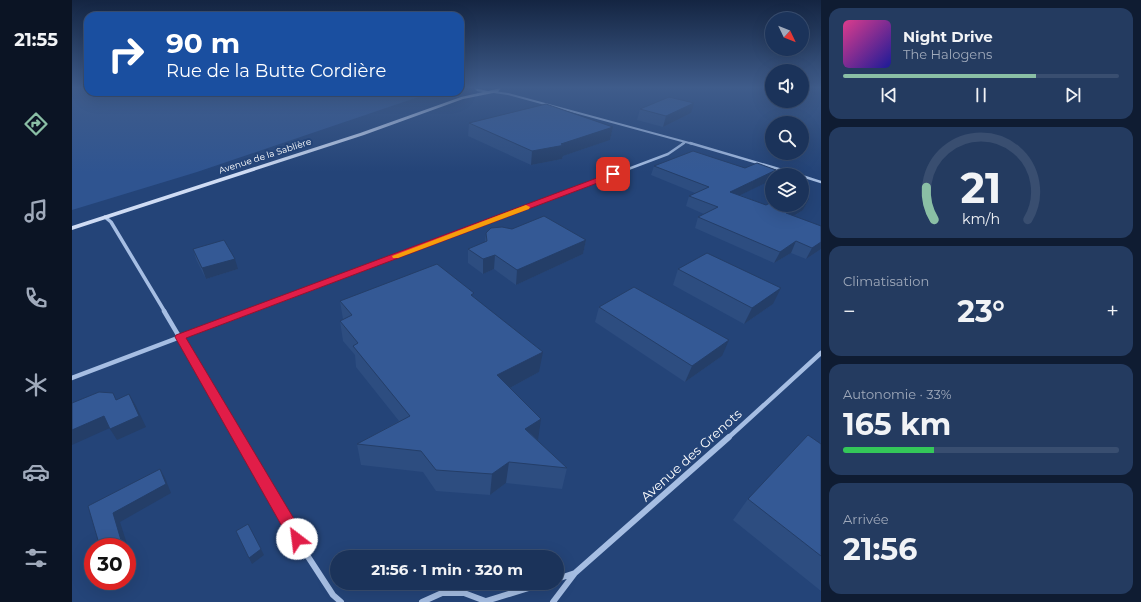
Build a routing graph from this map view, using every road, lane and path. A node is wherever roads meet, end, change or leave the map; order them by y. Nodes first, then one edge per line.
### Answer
1 (412, 116) edge
2 (589, 116) edge
3 (685, 142) junction
4 (775, 168) edge
5 (809, 178) edge
6 (821, 182) edge
7 (105, 217) junction
8 (72, 228) edge
9 (180, 337) junction
10 (821, 353) edge
11 (72, 378) edge
12 (575, 573) junction
13 (564, 577) edge
14 (522, 590) edge
15 (487, 601) edge
16 (341, 602) edge
17 (422, 602) edge
18 (553, 602) edge

1 - 7 main road, Avenue de la Sablière
2 - 3 street
3 - 4 street
3 - 9 street
5 - 6 street
7 - 8 main road, Avenue de la Sablière
7 - 9 street
9 - 11 street
9 - 16 street
10 - 12 street, Avenue des Grenots
12 - 13 street, Avenue des Grenots
12 - 18 street, Avenue des Grenots
14 - 15 street
15 - 17 street

